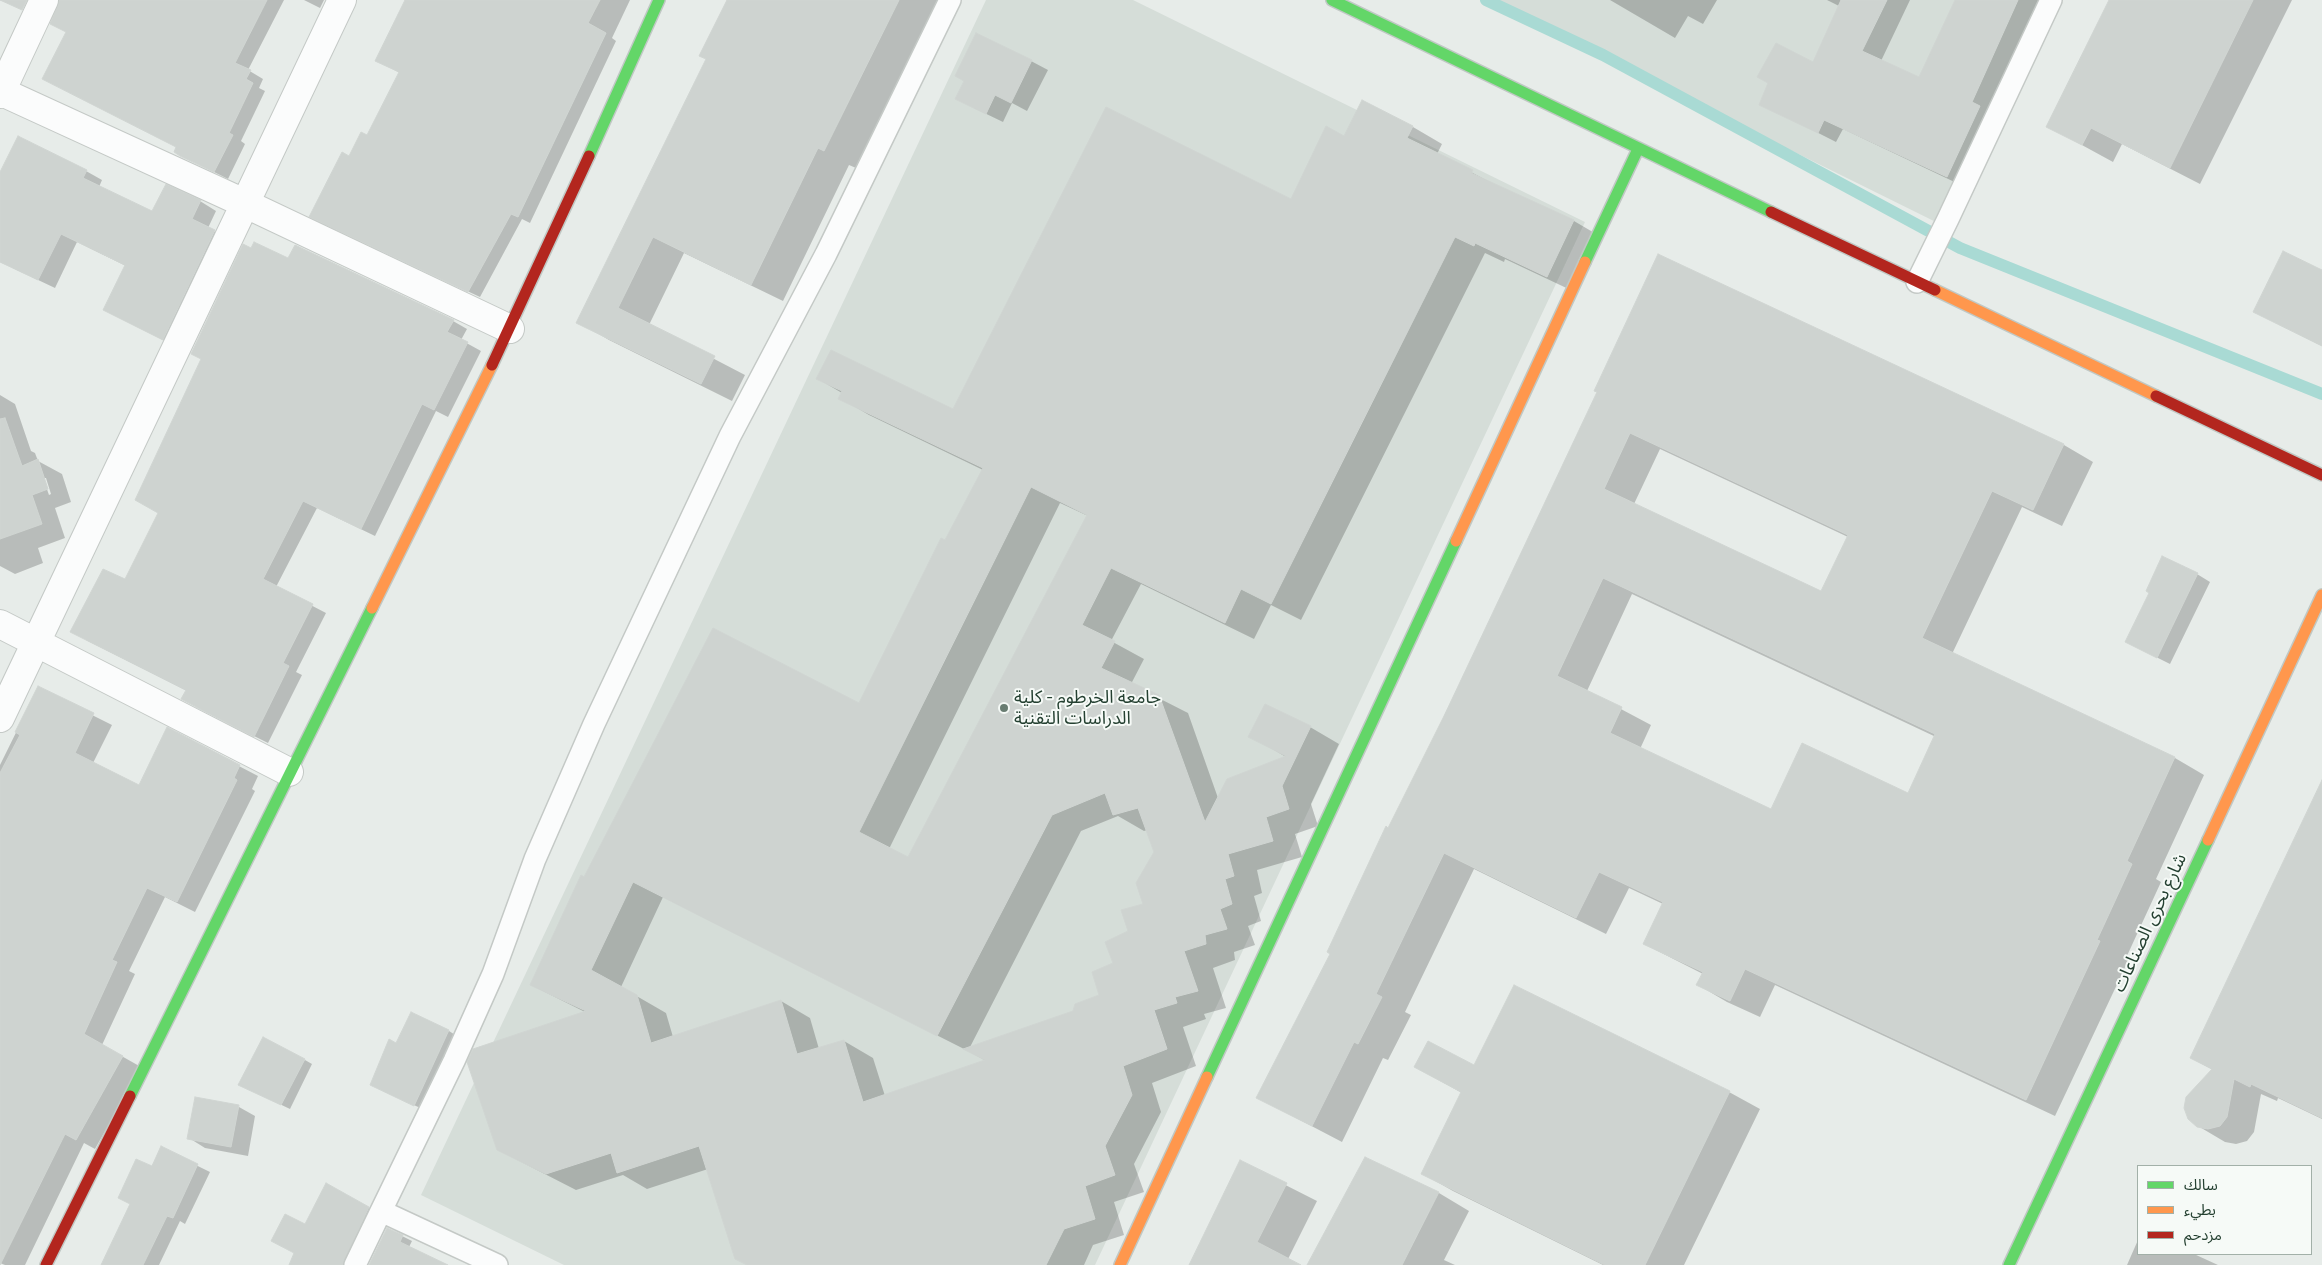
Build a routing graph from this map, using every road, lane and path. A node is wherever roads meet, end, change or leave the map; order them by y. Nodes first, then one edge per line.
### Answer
1 (44, 0) edge
2 (342, 0) edge
3 (659, 0) edge
4 (950, 0) edge
5 (1332, 0) edge
6 (2051, 0) edge
7 (0, 92) edge
8 (1638, 149) junction
9 (244, 203) junction
10 (1916, 282) junction
11 (510, 329) junction
12 (2322, 475) edge
13 (2322, 595) edge
14 (0, 624) edge
15 (37, 642) junction
16 (0, 718) edge
17 (289, 772) junction
18 (381, 1211) junction
19 (46, 1265) edge
20 (355, 1265) edge
21 (497, 1265) edge
22 (1120, 1265) edge
23 (2009, 1265) edge

1 - 7 street
2 - 9 street
3 - 11 street
4 - 18 lane
5 - 8 street
6 - 10 lane
7 - 9 street
8 - 10 street
8 - 22 street
9 - 11 street
9 - 15 street
10 - 12 street
11 - 17 street
13 - 23 street, شارع بحرى الصناعات
14 - 15 street
15 - 16 street
15 - 17 street
17 - 19 street
18 - 20 lane
18 - 21 lane

